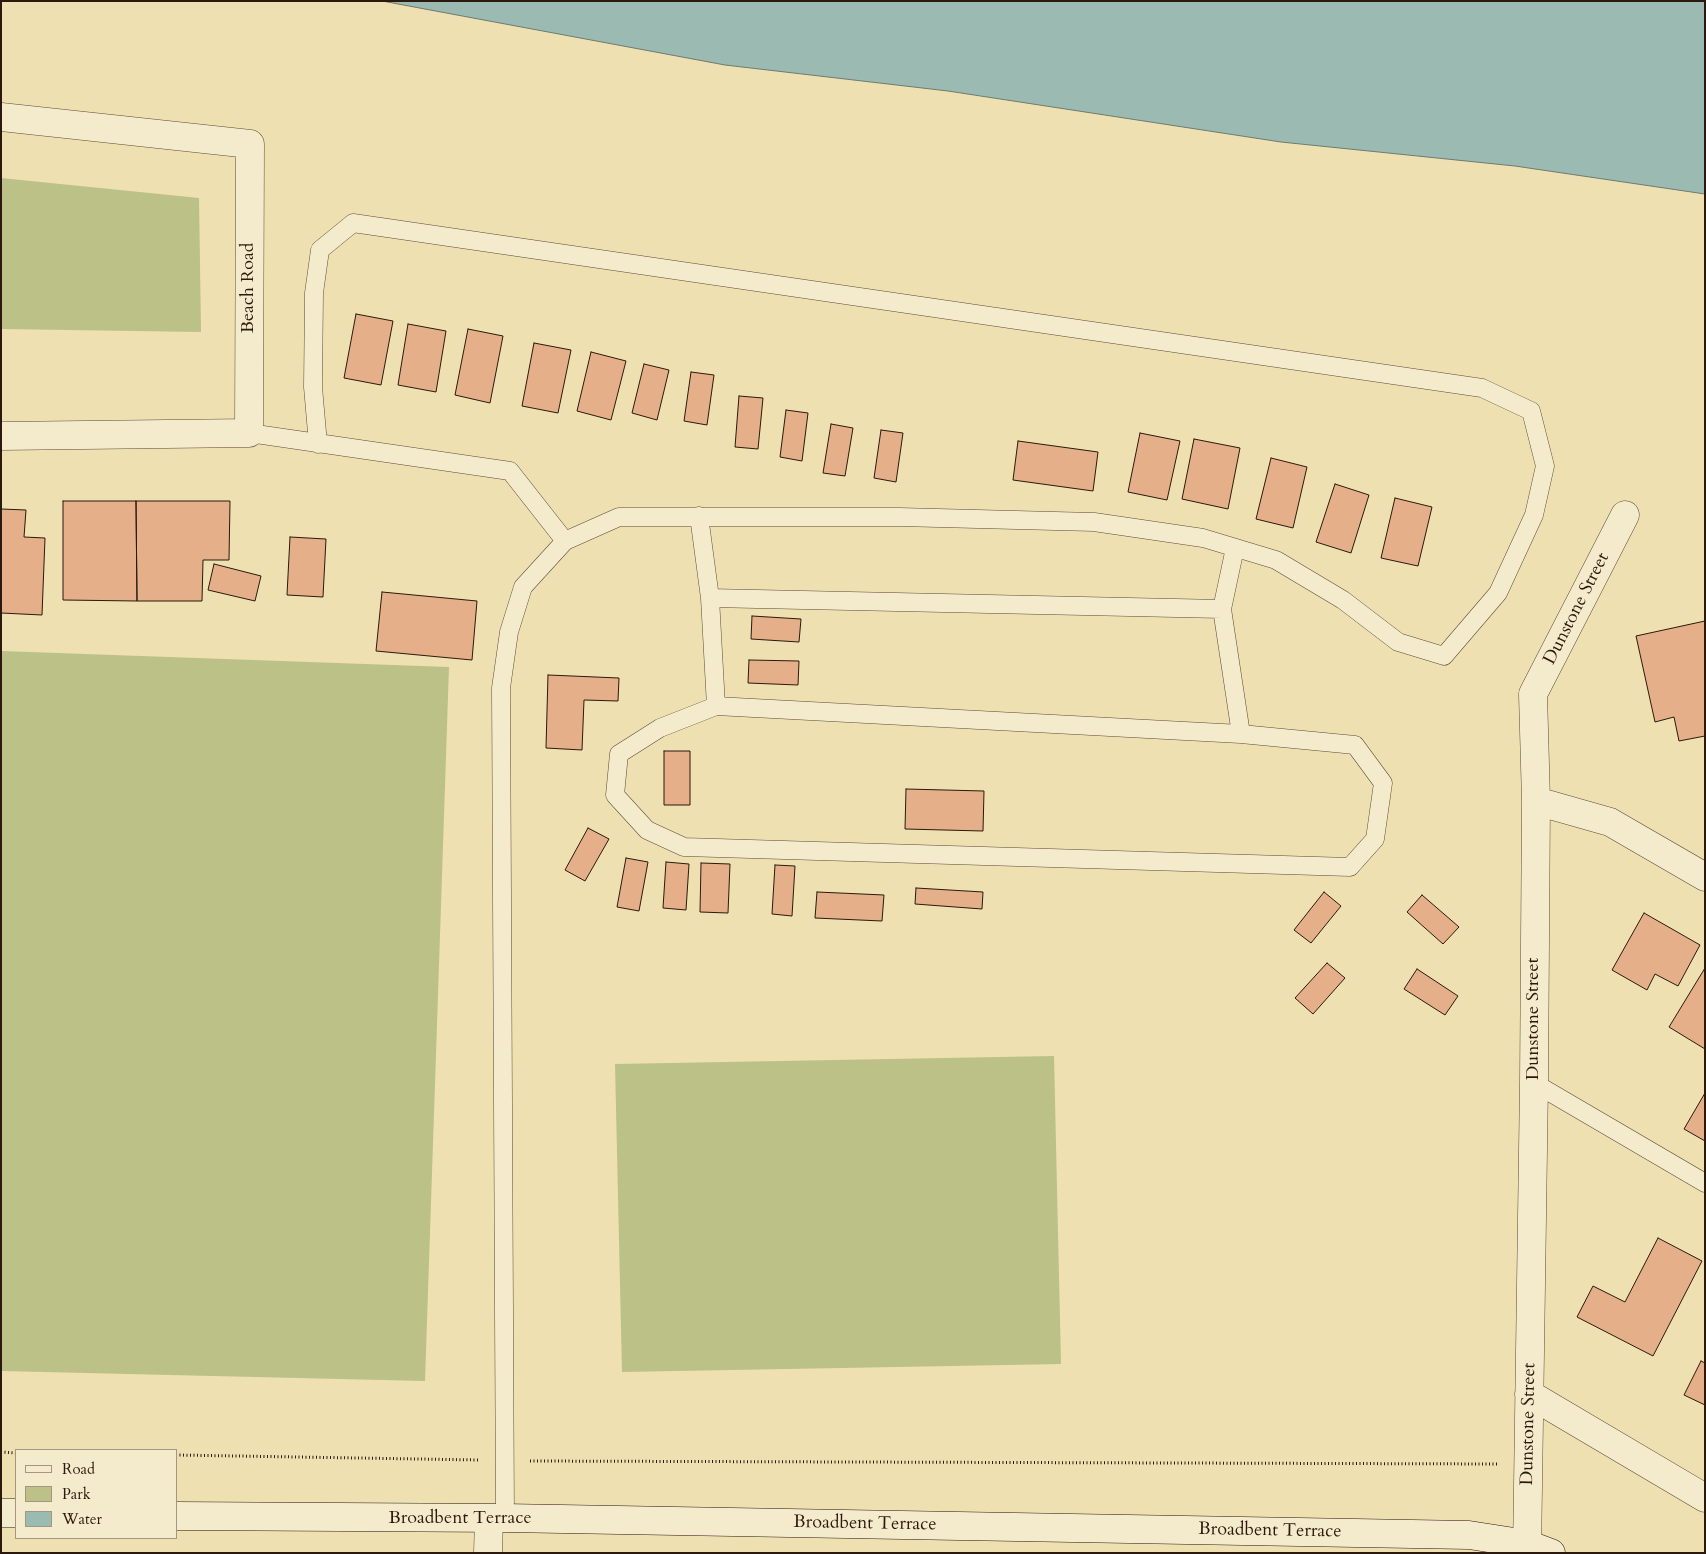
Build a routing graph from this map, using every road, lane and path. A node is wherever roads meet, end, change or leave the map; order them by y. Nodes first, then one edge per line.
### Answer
1 (1, 117) edge
2 (249, 434) junction
3 (1, 436) edge
4 (318, 444) junction
5 (1625, 515) dead end
6 (699, 516) junction
7 (565, 540) junction
8 (1235, 548) junction
9 (710, 598) junction
10 (1222, 609) junction
11 (716, 706) junction
12 (1240, 734) junction
13 (1536, 801) junction
14 (1705, 877) edge
15 (1534, 1083) junction
16 (1705, 1184) edge
17 (1529, 1394) junction
18 (1, 1452) edge
19 (15, 1452) edge
20 (178, 1455) edge
21 (505, 1461) junction
22 (1530, 1464) junction
23 (1705, 1498) edge
24 (1, 1513) edge
25 (15, 1513) edge
26 (178, 1516) edge
27 (497, 1519) junction
28 (1535, 1550) edge
29 (488, 1553) edge

1 - 2 street, Beach Road
2 - 3 street
2 - 4 lane
4 - 7 lane
4 - 8 lane
5 - 13 street, Dunstone Street
6 - 7 lane
6 - 8 lane
6 - 9 lane
7 - 21 lane
8 - 10 lane
9 - 10 lane
9 - 11 lane
10 - 12 lane
11 - 12 lane
11 - 12 lane
13 - 14 street
13 - 15 street, Dunstone Street
15 - 16 lane
15 - 17 street, Dunstone Street
17 - 22 street, Dunstone Street
17 - 23 street
18 - 19 path
20 - 21 path
21 - 22 path
21 - 27 lane
22 - 28 street, Dunstone Street
24 - 25 street
26 - 27 street, Broadbent Terrace
27 - 28 street, Broadbent Terrace
27 - 29 street

